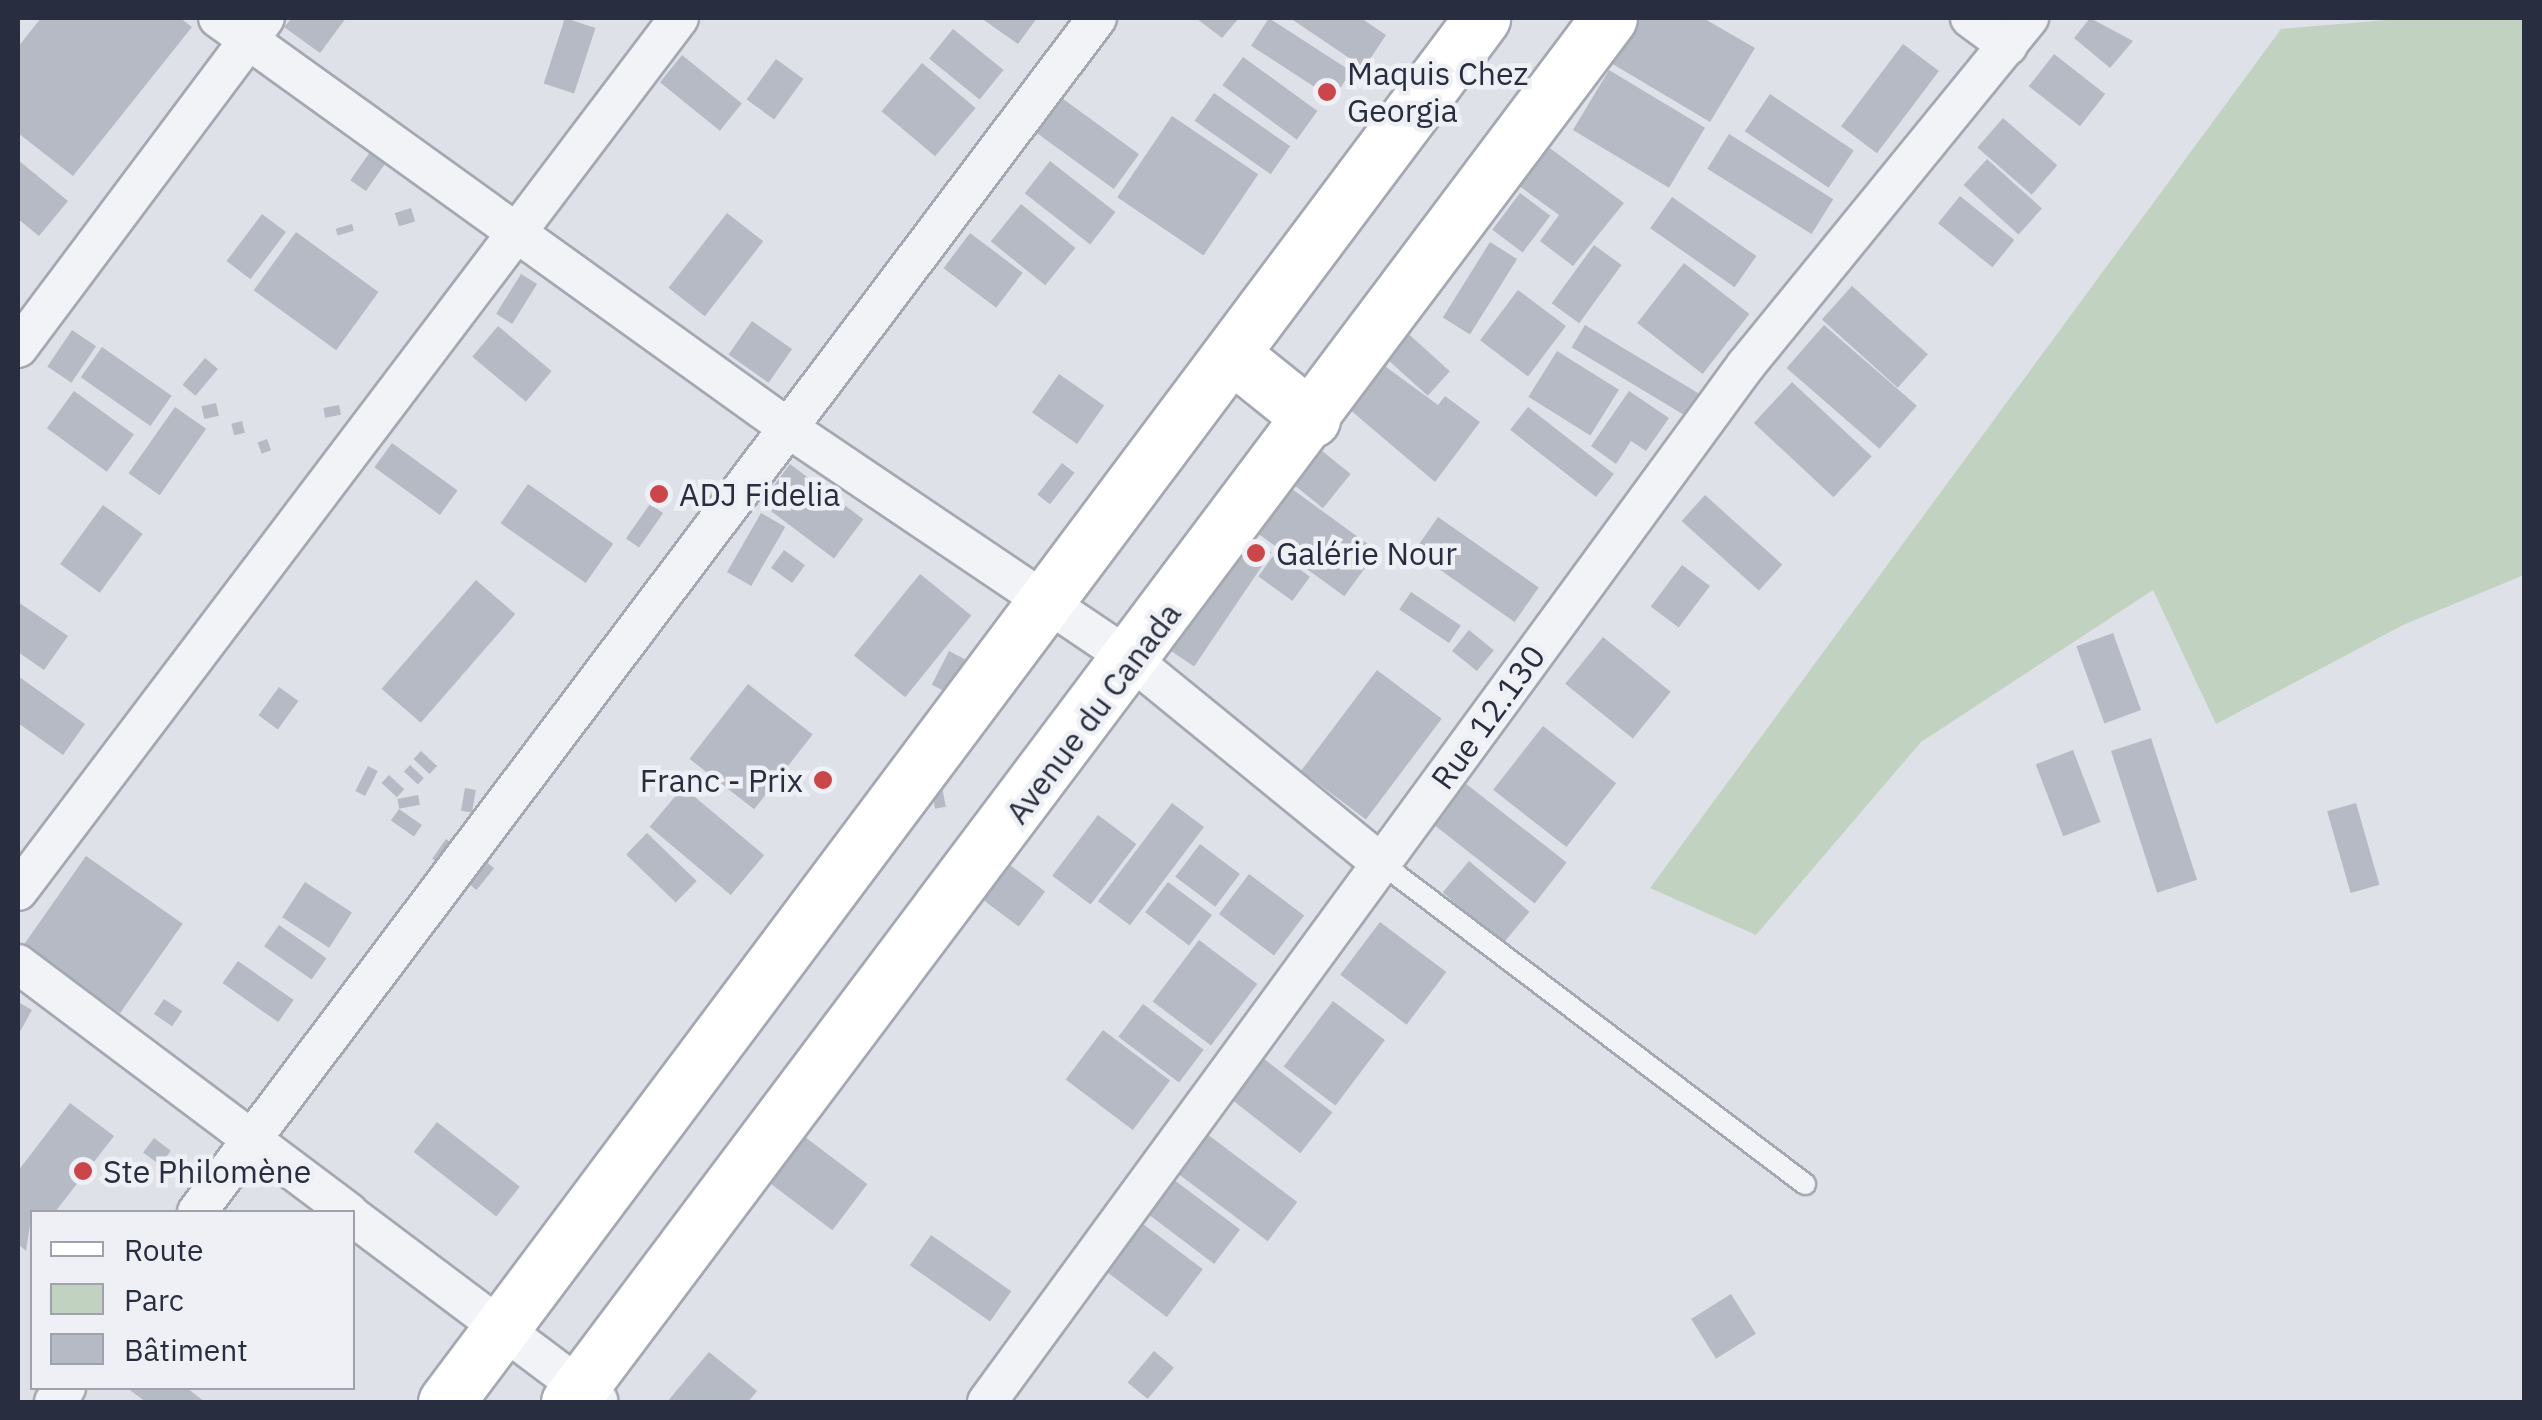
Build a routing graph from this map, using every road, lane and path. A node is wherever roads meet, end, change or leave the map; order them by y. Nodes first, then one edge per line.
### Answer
1 (218, 18) edge
2 (679, 18) edge
3 (1097, 18) edge
4 (1482, 18) edge
5 (1608, 18) edge
6 (1970, 18) edge
7 (256, 29) edge
8 (2019, 32) edge
9 (523, 232) junction
10 (18, 348) edge
11 (1235, 357) junction
12 (1312, 419) junction
13 (791, 430) junction
14 (1050, 606) junction
15 (1133, 661) junction
16 (1381, 863) junction
17 (18, 891) edge
18 (18, 964) edge
19 (252, 1140) junction
20 (1805, 1184) dead end
21 (199, 1210) edge
22 (345, 1210) edge
23 (355, 1218) edge
24 (502, 1328) junction
25 (583, 1398) edge
26 (446, 1402) edge
27 (987, 1402) edge

1 - 7 street
2 - 9 street
3 - 13 street
4 - 11 main road
5 - 12 main road, Avenue du Canada
6 - 8 street
7 - 9 street
7 - 10 street
8 - 16 street, Rue 12.130
9 - 13 street
9 - 17 street
11 - 12 main road
11 - 14 main road
12 - 15 main road, Avenue du Canada
13 - 14 street
13 - 19 street
14 - 15 street
14 - 24 main road
15 - 16 street
15 - 25 main road, Avenue du Canada
16 - 20 lane
16 - 27 street, Rue 12.130
18 - 19 street
19 - 21 street
19 - 22 street
23 - 24 street
24 - 25 street
24 - 26 main road

